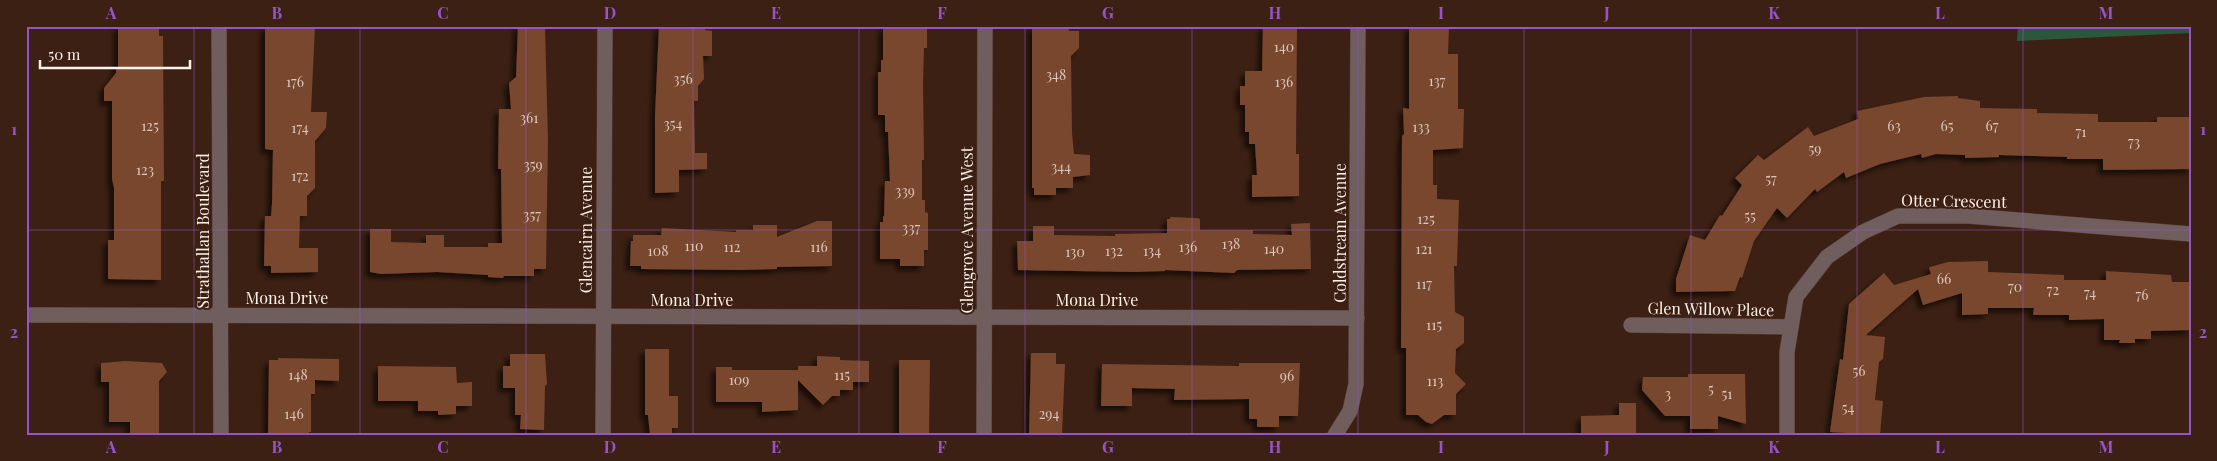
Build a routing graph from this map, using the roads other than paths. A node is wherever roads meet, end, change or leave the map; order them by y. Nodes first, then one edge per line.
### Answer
1 (219, 26) edge
2 (605, 26) edge
3 (985, 26) edge
4 (1358, 26) edge
5 (2191, 234) edge
6 (26, 314) edge
7 (221, 316) junction
8 (984, 317) junction
9 (603, 318) junction
10 (1357, 318) junction
11 (1631, 325) dead end
12 (1791, 327) junction
13 (221, 435) edge
14 (602, 435) edge
15 (984, 435) edge
16 (1335, 435) edge
17 (1787, 435) edge

1 - 7 street, Strathallan Boulevard
2 - 9 street, Glencairn Avenue
3 - 8 street, Glengrove Avenue West
4 - 10 street, Coldstream Avenue
5 - 12 street, Otter Crescent
6 - 7 street, Mona Drive
7 - 9 street, Mona Drive
7 - 13 street, Strathallan Boulevard
8 - 9 street, Mona Drive
8 - 10 street, Mona Drive
8 - 15 street, Glengrove Avenue West
9 - 14 street, Glencairn Avenue
10 - 16 street, Coldstream Avenue
11 - 12 street, Glen Willow Place
12 - 17 street, Otter Crescent

